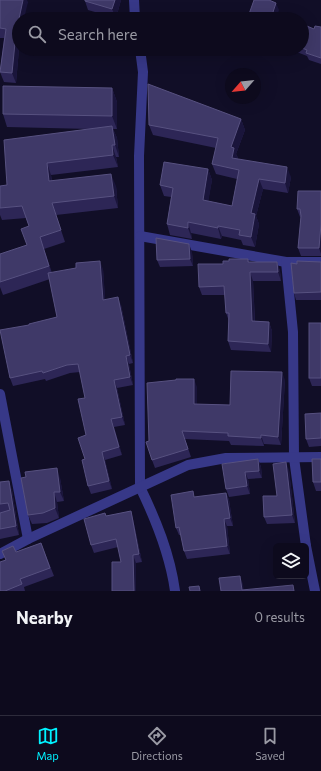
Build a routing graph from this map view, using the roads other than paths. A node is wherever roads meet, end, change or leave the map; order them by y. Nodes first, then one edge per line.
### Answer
1 (134, 0) edge
2 (135, 12) edge
3 (141, 56) edge
4 (140, 236) junction
5 (286, 262) junction
6 (321, 262) edge
7 (0, 394) edge
8 (321, 457) edge
9 (294, 458) junction
10 (140, 486) junction
11 (28, 539) junction
12 (306, 543) edge
13 (0, 554) edge
14 (309, 561) edge
15 (175, 591) edge
16 (315, 591) edge

1 - 2 street
3 - 4 street
4 - 5 street
4 - 10 street
5 - 6 street
5 - 9 street
7 - 11 street
8 - 9 street
9 - 10 street
9 - 12 street
10 - 11 street
10 - 15 street
11 - 13 street
14 - 16 street

